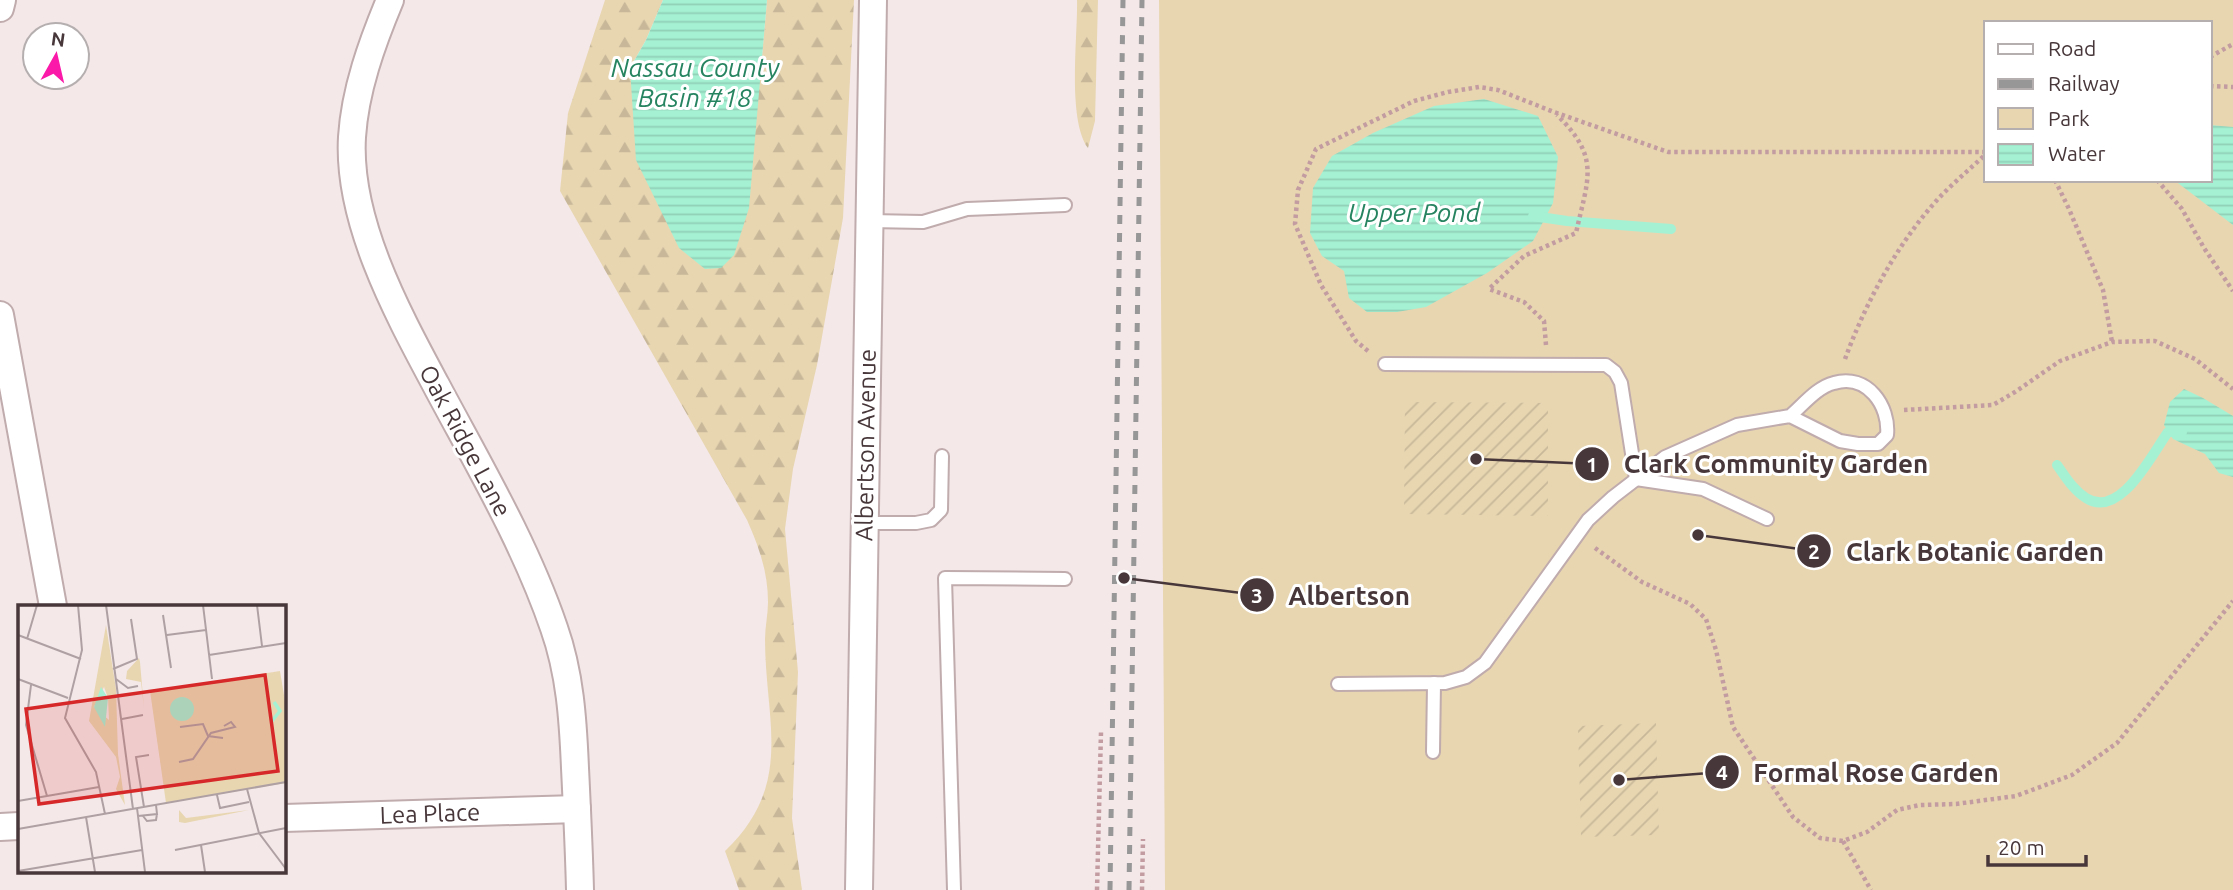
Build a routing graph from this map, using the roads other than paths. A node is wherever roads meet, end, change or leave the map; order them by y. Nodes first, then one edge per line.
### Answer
1 (2, 0) edge
2 (390, 0) edge
3 (873, 0) edge
4 (0, 8) edge
5 (1065, 205) dead end
6 (870, 221) junction
7 (0, 315) edge
8 (1385, 364) road end
9 (1790, 416) junction
10 (942, 456) dead end
11 (1636, 479) junction
12 (1767, 519) dead end
13 (865, 523) junction
14 (1065, 579) dead end
15 (53, 605) edge
16 (1434, 683) junction
17 (1338, 684) dead end
18 (1433, 752) dead end
19 (577, 809) junction
20 (285, 818) edge
21 (18, 826) edge
22 (0, 827) edge
23 (580, 890) edge
24 (859, 890) edge
25 (954, 890) edge

1 - 4 street
2 - 19 street, Oak Ridge Lane
3 - 6 street, Albertson Avenue
5 - 6 lane
6 - 13 street, Albertson Avenue
7 - 15 street
8 - 11 lane
9 - 9 lane
9 - 11 lane
10 - 13 lane
11 - 12 lane
11 - 16 lane
13 - 24 street, Albertson Avenue
14 - 25 lane
16 - 17 lane
16 - 18 lane
19 - 20 street, Lea Place
19 - 23 street, Oak Ridge Lane
21 - 22 street

